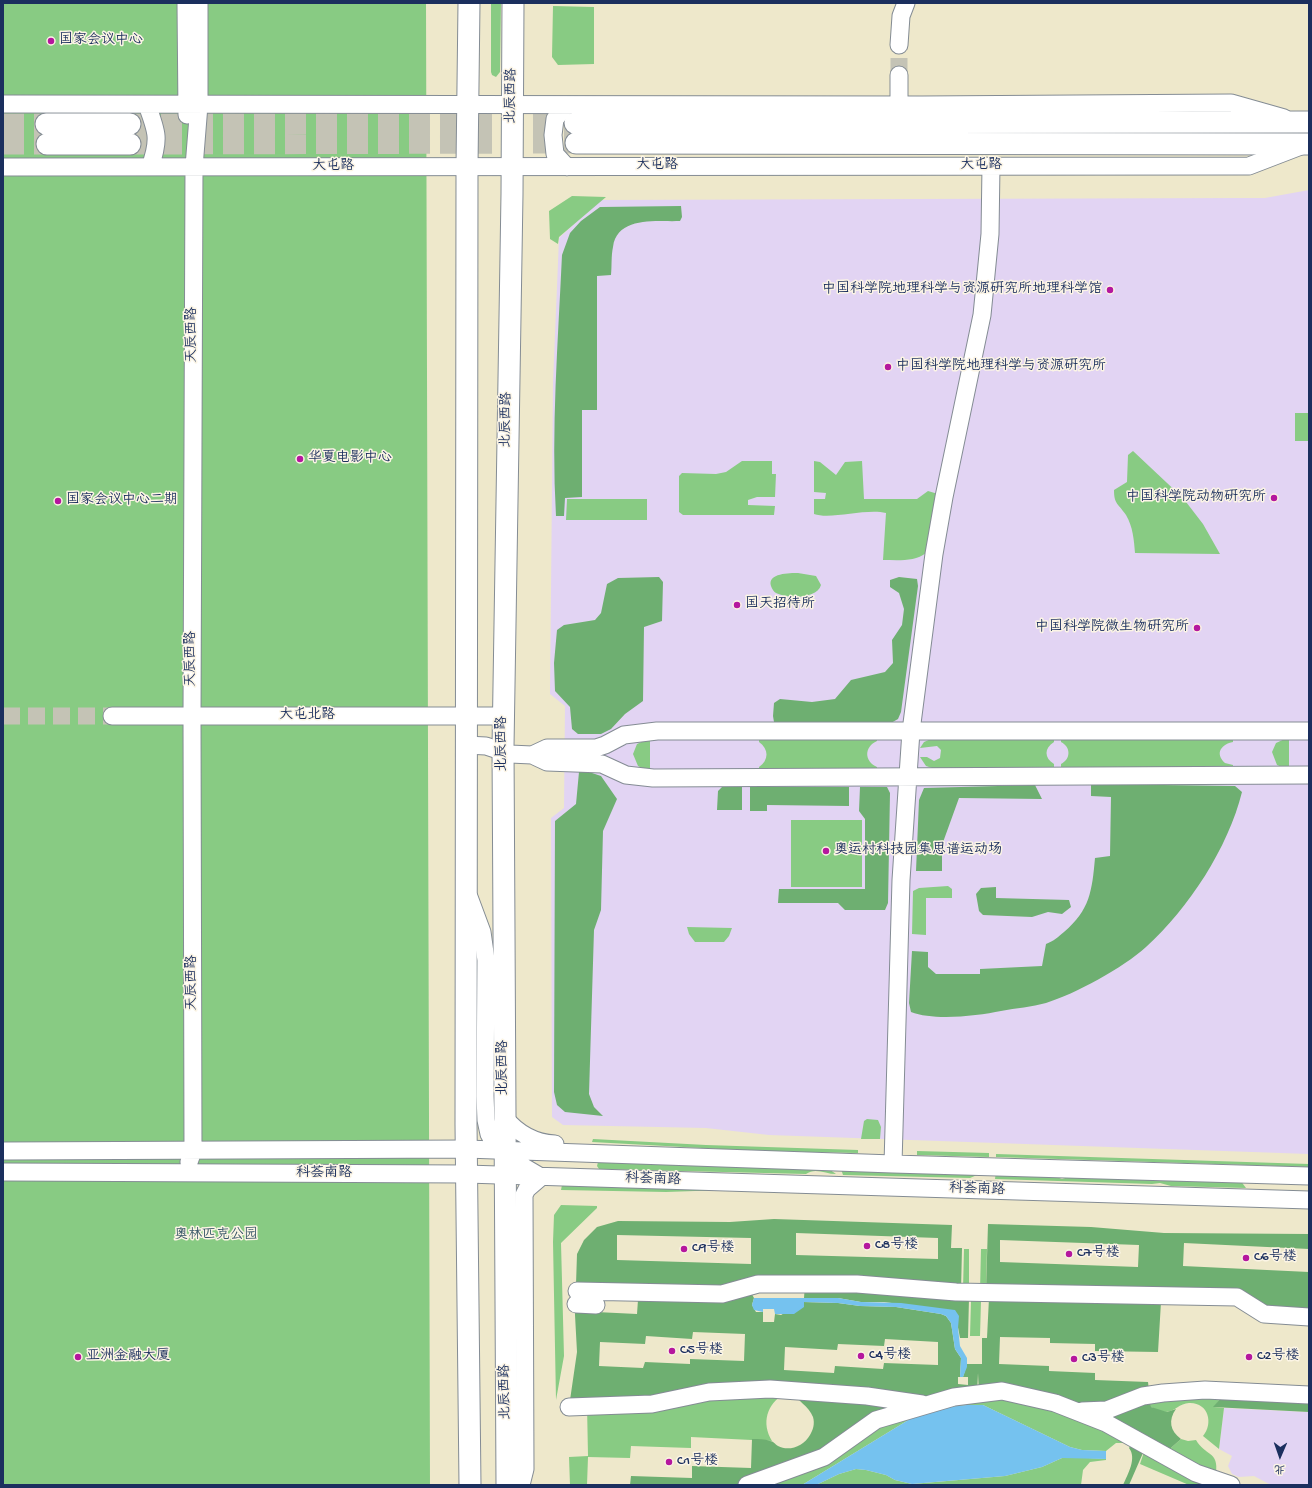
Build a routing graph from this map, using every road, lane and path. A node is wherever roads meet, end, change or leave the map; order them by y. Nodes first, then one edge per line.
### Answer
1 (186, 3) edge
2 (199, 3) edge
3 (469, 3) edge
4 (513, 3) edge
5 (906, 3) edge
6 (899, 44) tunnel mouth
7 (899, 75) tunnel mouth
8 (3, 104) edge
9 (511, 104) junction
10 (147, 105) junction
11 (193, 105) junction
12 (468, 105) junction
13 (899, 105) junction
14 (1303, 122) edge
15 (573, 124) junction
16 (47, 134) tunnel mouth
17 (130, 134) tunnel mouth
18 (1308, 144) edge
19 (467, 166) junction
20 (512, 166) junction
21 (567, 166) junction
22 (991, 166) junction
23 (3, 167) edge
24 (150, 167) junction
25 (194, 167) junction
26 (112, 716) tunnel mouth
27 (192, 716) junction
28 (503, 716) junction
29 (466, 717) junction
30 (911, 731) junction
31 (1309, 731) edge
32 (617, 739) junction
33 (466, 746) junction
34 (502, 751) junction
35 (532, 755) junction
36 (616, 772) junction
37 (907, 776) junction
38 (1309, 776) edge
39 (466, 886) junction
40 (504, 1117) junction
41 (442, 1148) junction
42 (466, 1149) junction
43 (504, 1150) junction
44 (3, 1151) edge
45 (193, 1151) junction
46 (594, 1154) junction
47 (718, 1158) junction
48 (892, 1164) junction
49 (3, 1172) edge
50 (184, 1174) junction
51 (203, 1174) junction
52 (466, 1174) junction
53 (504, 1176) junction
54 (1309, 1176) edge
55 (541, 1177) junction
56 (594, 1179) junction
57 (1309, 1187) edge
58 (1234, 1198) junction
59 (1309, 1200) edge
60 (504, 1223) junction
61 (596, 1305) dead end
62 (1309, 1317) edge
63 (1309, 1395) edge
64 (928, 1405) junction
65 (569, 1407) dead end
66 (1076, 1411) junction
67 (470, 1485) edge
68 (507, 1485) edge
69 (521, 1485) edge
70 (747, 1485) edge
71 (1231, 1485) edge

1 - 11 street, 天辰西路
2 - 11 street, 天辰西路
3 - 12 main road
4 - 9 main road, 北辰西路
5 - 6 street
7 - 13 street
8 - 10 street, 大屯路
9 - 12 street, 大屯路
9 - 15 street, 大屯路
9 - 20 main road, 北辰西路
10 - 11 street, 大屯路
10 - 24 street
11 - 12 street, 大屯路
11 - 25 street, 天辰西路
12 - 19 main road
13 - 14 street, 大屯路
13 - 15 street, 大屯路
14 - 15 main road, 大屯路
15 - 18 main road, 大屯路
15 - 21 street
16 - 17 main road
18 - 22 street, 大屯路
19 - 20 street, 大屯路
19 - 25 street, 大屯路
19 - 29 main road
20 - 21 street, 大屯路
20 - 28 main road, 北辰西路
21 - 22 street, 大屯路
22 - 30 street
23 - 24 street, 大屯路
24 - 25 street, 大屯路
25 - 27 street, 天辰西路
26 - 27 street, 大屯北路
27 - 29 street, 大屯北路
27 - 45 street, 天辰西路
28 - 29 street, 大屯北路
28 - 34 main road, 北辰西路
29 - 33 main road
30 - 31 street
30 - 32 street
30 - 37 street
32 - 35 street
32 - 36 street
33 - 34 street
33 - 39 main road
34 - 35 street
34 - 40 main road, 北辰西路
35 - 36 street
36 - 37 street
37 - 38 street
37 - 48 street
39 - 42 main road
39 - 55 street
40 - 43 main road, 北辰西路
40 - 47 street
41 - 42 street, 科荟南路
41 - 45 street, 科荟南路
41 - 60 street
42 - 43 street, 科荟南路
42 - 52 main road
43 - 46 street, 科荟南路
43 - 53 main road, 北辰西路
44 - 45 street, 科荟南路
45 - 50 street, 天辰西路
45 - 51 street, 天辰西路
46 - 47 street, 科荟南路
46 - 56 street
47 - 48 street, 科荟南路
48 - 54 street, 科荟南路
49 - 50 street, 科荟南路
50 - 51 street, 科荟南路
51 - 52 street, 科荟南路
52 - 53 street, 科荟南路
52 - 67 main road
53 - 55 street, 科荟南路
53 - 60 main road, 北辰西路
55 - 56 street, 科荟南路
55 - 69 street
56 - 58 street, 科荟南路
57 - 58 street
58 - 59 street, 科荟南路
60 - 68 main road, 北辰西路
61 - 62 street
63 - 66 street
64 - 65 street
64 - 66 street
64 - 70 street
66 - 71 street

